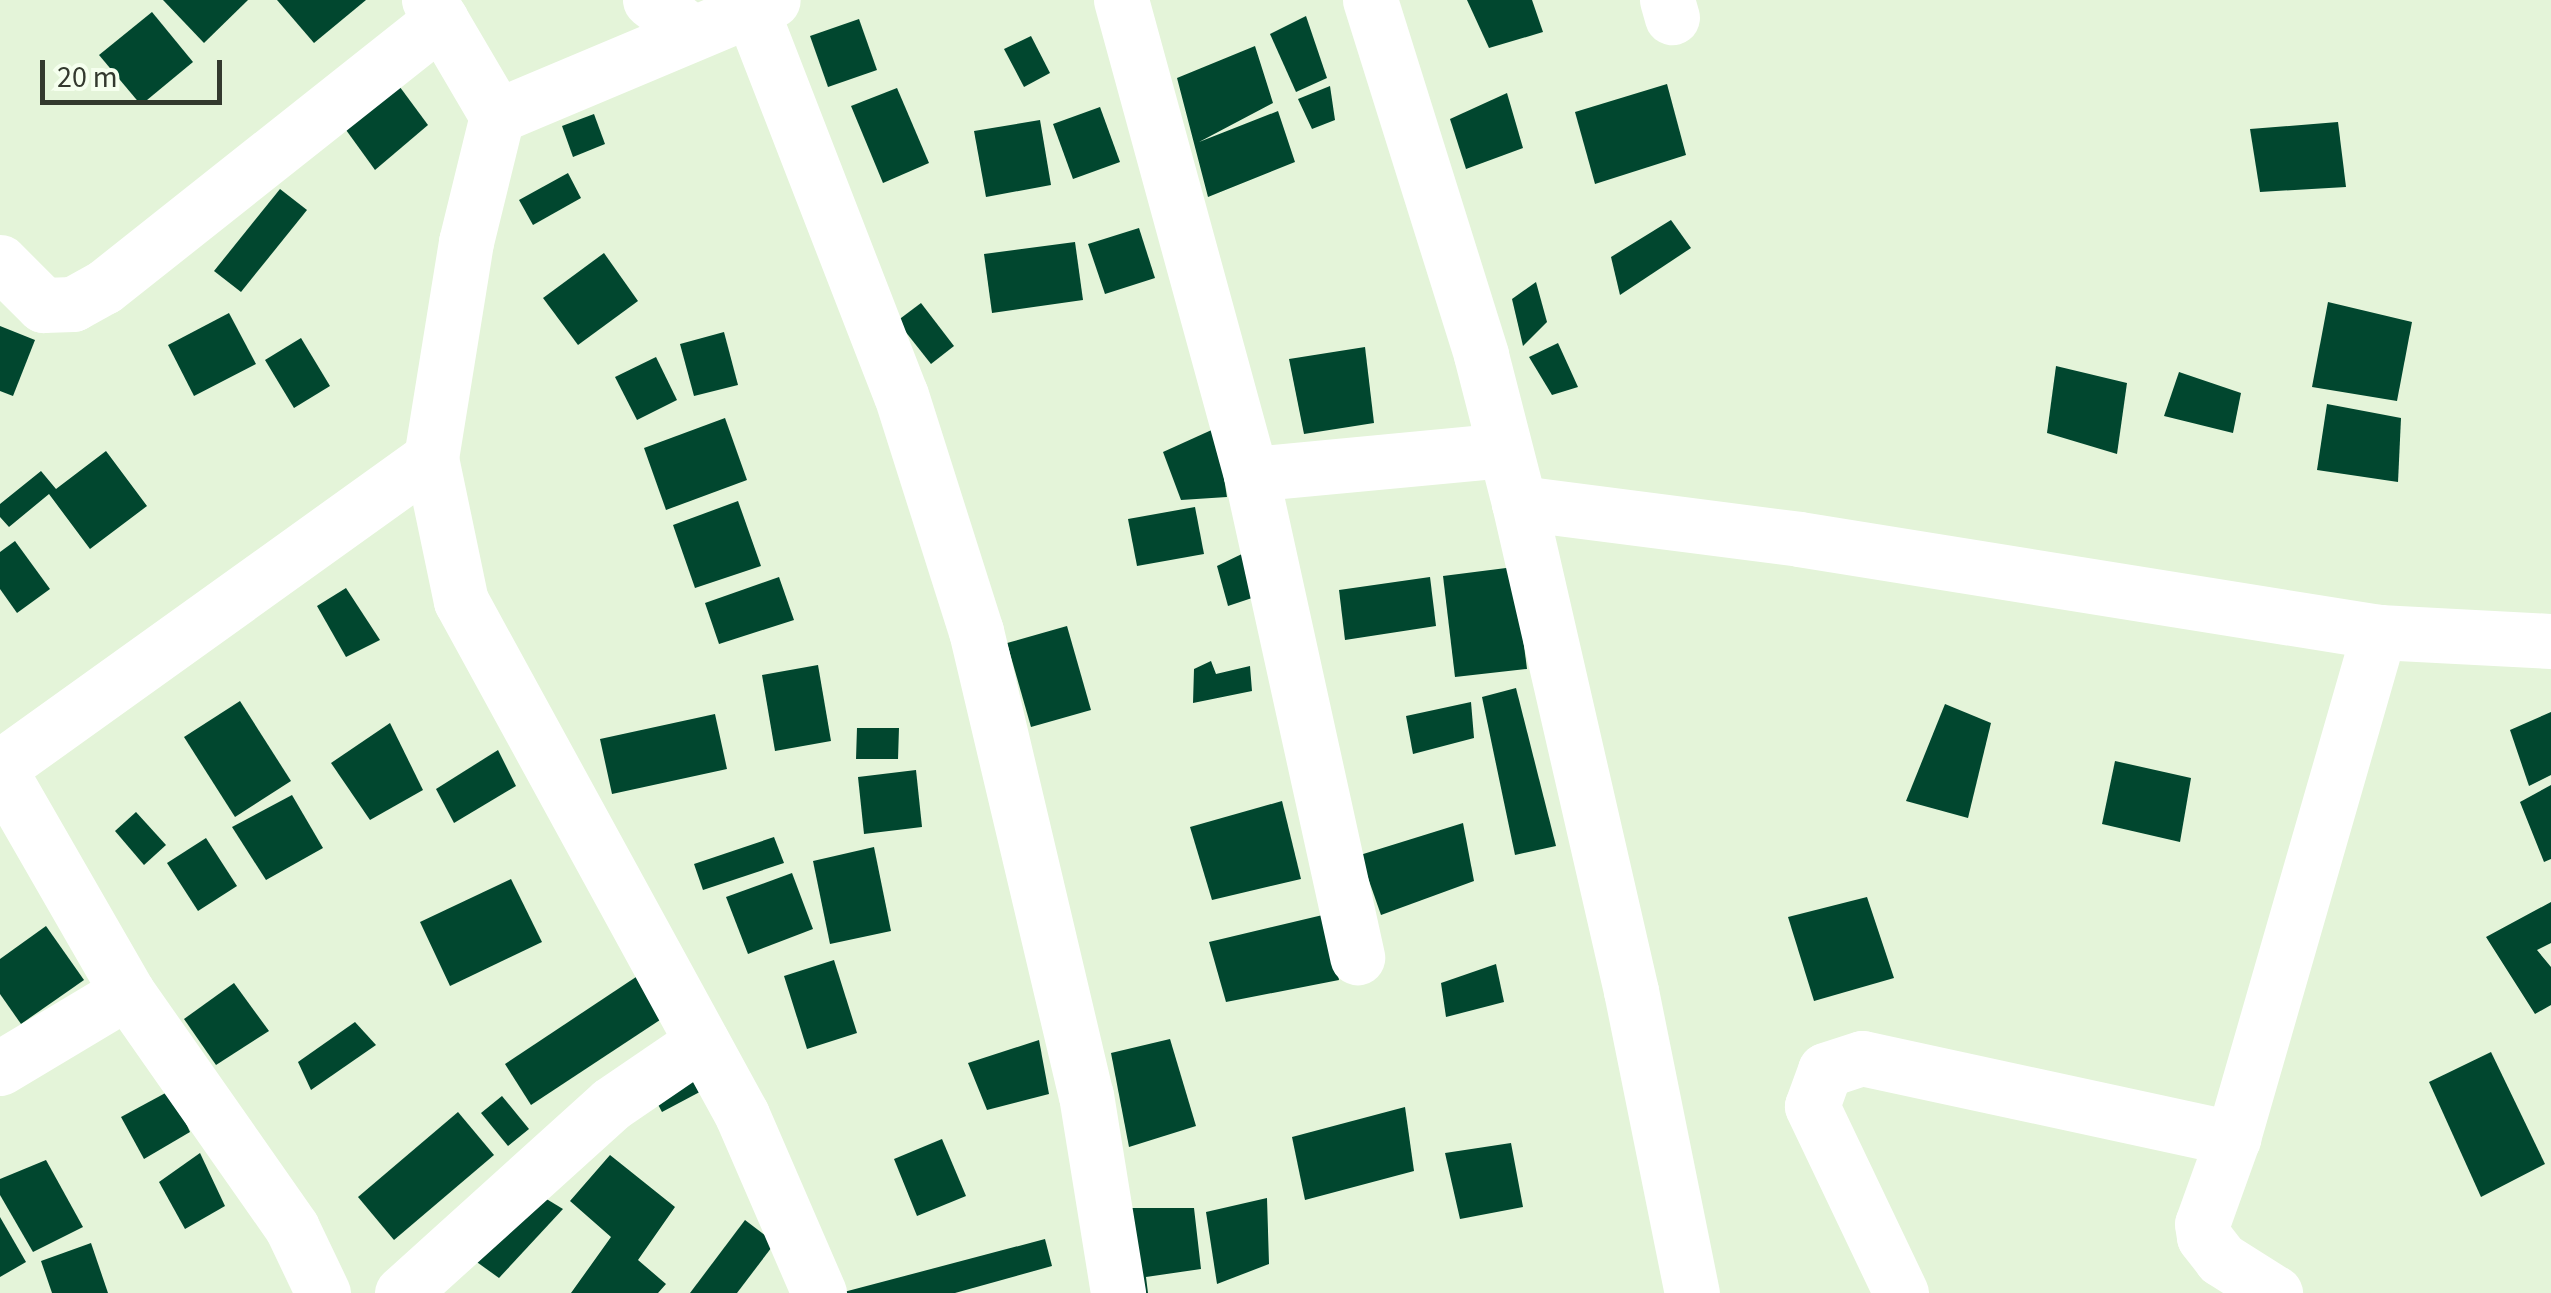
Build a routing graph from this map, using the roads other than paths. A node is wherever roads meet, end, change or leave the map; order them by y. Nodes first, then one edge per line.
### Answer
1 (1121, 0) edge
2 (1370, 0) edge
3 (762, 4) edge
4 (435, 10) edge
5 (671, 16) edge
6 (497, 116) junction
7 (0, 262) edge
8 (1504, 450) junction
9 (431, 458) junction
10 (1251, 474) junction
11 (1519, 503) junction
12 (2379, 632) junction
13 (2551, 641) edge
14 (0, 769) edge
15 (1356, 958) dead end
16 (127, 992) junction
17 (702, 1042) junction
18 (0, 1068) edge
19 (2233, 1138) junction
20 (323, 1293) edge
21 (402, 1293) edge
22 (819, 1293) edge
23 (1118, 1293) edge
24 (1692, 1293) edge
25 (1901, 1293) edge
26 (2275, 1293) edge

1 - 10 street
2 - 8 street
3 - 5 street
3 - 23 street
4 - 6 street
4 - 7 street
5 - 6 street
6 - 9 street
8 - 10 street
8 - 11 street
9 - 14 street
9 - 17 street
10 - 15 street
11 - 12 street
11 - 24 street
12 - 13 street
12 - 19 street
14 - 16 street
16 - 18 street
16 - 20 street
17 - 21 street
17 - 22 street
19 - 25 street
19 - 26 street

